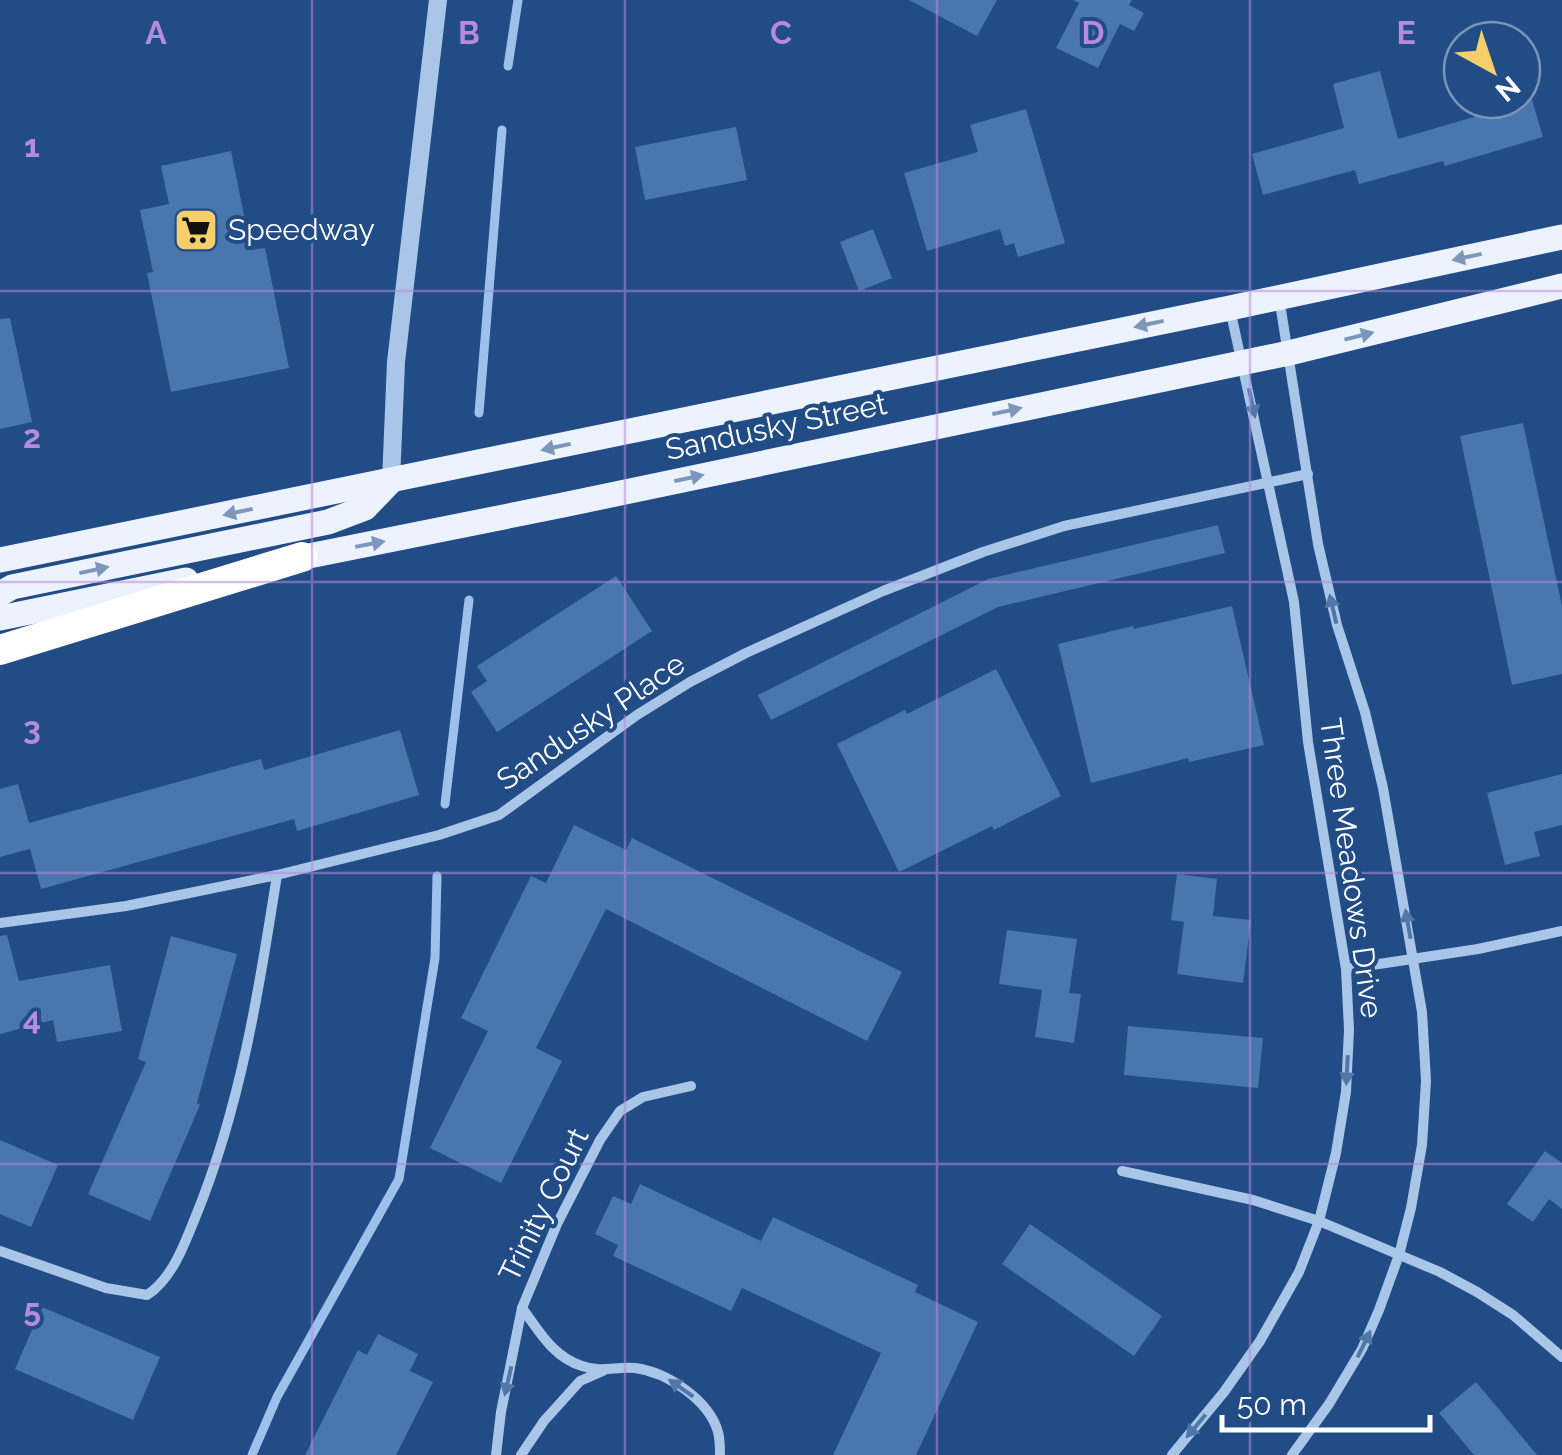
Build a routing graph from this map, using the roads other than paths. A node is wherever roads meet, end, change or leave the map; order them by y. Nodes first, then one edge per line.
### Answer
1 (438, 0) edge
2 (1562, 237) edge
3 (1562, 286) edge
4 (1279, 297) junction
5 (1230, 308) junction
6 (1288, 353) junction
7 (1242, 362) junction
8 (1308, 474) junction
9 (391, 480) junction
10 (1269, 482) junction
11 (302, 557) junction
12 (0, 560) edge
13 (0, 594) edge
14 (0, 618) edge
15 (0, 650) edge
16 (278, 875) junction
17 (0, 922) edge
18 (1562, 932) edge
19 (1414, 958) junction
20 (1346, 969) junction
21 (691, 1086) dead end
22 (1122, 1171) dead end
23 (1319, 1221) junction
24 (0, 1251) edge
25 (1399, 1255) junction
26 (522, 1308) junction
27 (1562, 1357) edge
28 (604, 1371) junction
29 (496, 1455) edge
30 (520, 1455) edge
31 (720, 1455) edge
32 (1172, 1455) edge
33 (1292, 1455) edge

1 - 9 street
2 -> 4 main road, Sandusky Street
6 -> 3 main road, Sandusky Street
4 - 5 main road, Sandusky Street
4 - 6 street, Three Meadows Drive
5 - 7 street, Three Meadows Drive
5 -> 9 main road, Sandusky Street
6 - 7 main road, Sandusky Street
6 - 8 street, Three Meadows Drive
7 -> 10 street, Three Meadows Drive
11 -> 7 main road, Sandusky Street
8 - 10 street, Sandusky Place
19 -> 8 street, Three Meadows Drive
9 -> 12 main road, Sandusky Street
13 -> 9 main road
10 - 16 street, Sandusky Place
10 - 20 street, Three Meadows Drive
11 - 14 main road, Sandusky Street
11 - 15 highway
16 - 17 street, Sandusky Place
16 - 24 street
18 - 19 street
19 - 20 street
19 - 25 street, Three Meadows Drive
20 -> 23 street, Three Meadows Drive
21 - 26 street, Trinity Court
22 - 23 street
23 - 25 street
23 -> 32 street, Three Meadows Drive
25 - 27 street
33 -> 25 street, Three Meadows Drive
26 - 28 street, Trinity Court
26 -> 29 street
28 - 30 street
31 -> 28 street, Trinity Court

